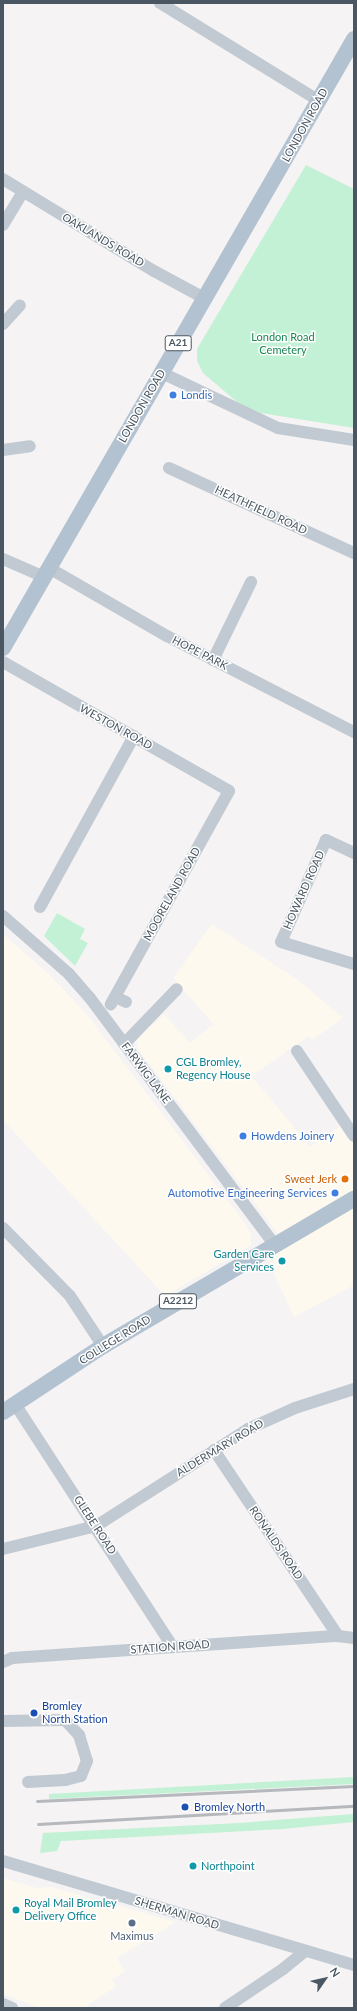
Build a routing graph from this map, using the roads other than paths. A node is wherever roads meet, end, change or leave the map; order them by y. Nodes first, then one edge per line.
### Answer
1 (160, 3) edge
2 (354, 39) edge
3 (319, 101) junction
4 (3, 179) edge
5 (23, 192) junction
6 (3, 225) edge
7 (204, 298) junction
8 (20, 305) dead end
9 (3, 324) edge
10 (162, 372) junction
11 (354, 440) edge
12 (30, 446) dead end
13 (4, 453) edge
14 (169, 468) dead end
15 (354, 553) edge
16 (3, 559) edge
17 (46, 573) junction
18 (251, 582) dead end
19 (3, 648) edge
20 (212, 660) junction
21 (3, 662) edge
22 (354, 732) edge
23 (134, 736) junction
24 (230, 790) joint
25 (354, 853) edge
26 (40, 907) dead end
27 (3, 916) edge
28 (354, 964) edge
29 (177, 989) dead end
30 (126, 1002) dead end
31 (124, 1044) junction
32 (297, 1051) dead end
33 (354, 1136) edge
34 (354, 1199) edge
35 (3, 1228) edge
36 (274, 1244) junction
37 (103, 1346) junction
38 (354, 1389) edge
39 (9, 1408) edge
40 (214, 1450) junction
41 (96, 1526) junction
42 (3, 1549) edge
43 (338, 1636) junction
44 (354, 1638) edge
45 (173, 1647) junction
46 (3, 1662) edge
47 (3, 1721) edge
48 (28, 1782) dead end
49 (3, 1861) edge
50 (305, 1951) junction
51 (354, 1965) edge
52 (3, 2004) edge
53 (12, 2008) edge
54 (225, 2008) edge

1 - 3 street
2 - 3 main road, LONDON ROAD / A21
3 - 7 main road, LONDON ROAD / A21
4 - 5 street, OAKLANDS ROAD
5 - 6 street
5 - 7 street, OAKLANDS ROAD
7 - 10 main road, LONDON ROAD / A21
8 - 9 street
10 - 11 street
10 - 17 main road, LONDON ROAD / A21
12 - 13 street
14 - 15 street, HEATHFIELD ROAD
16 - 17 street, HOPE PARK
17 - 19 main road, LONDON ROAD / A21
17 - 20 street, HOPE PARK
18 - 20 street
20 - 22 street, HOPE PARK
21 - 23 street, WESTON ROAD
23 - 24 street, WESTON ROAD
23 - 26 street
24 - 30 street, MOORELAND ROAD
25 - 28 street, HOWARD ROAD
27 - 31 street, FARWIG LANE
29 - 31 street
31 - 36 street, FARWIG LANE
32 - 33 street
34 - 36 main road, COLLEGE ROAD / A2212
35 - 37 street
36 - 37 main road, COLLEGE ROAD / A2212
37 - 39 main road, COLLEGE ROAD / A2212
38 - 40 street, ALDERMARY ROAD
39 - 41 street, GLEBE ROAD
40 - 41 street, ALDERMARY ROAD
40 - 43 street, RONALDS ROAD
41 - 42 street, ALDERMARY ROAD
41 - 45 street, GLEBE ROAD
43 - 44 street, STATION ROAD
43 - 45 street, STATION ROAD
45 - 46 street, STATION ROAD
47 - 48 street
49 - 50 street, SHERMAN ROAD
50 - 51 street, SHERMAN ROAD
50 - 54 street
52 - 53 street

